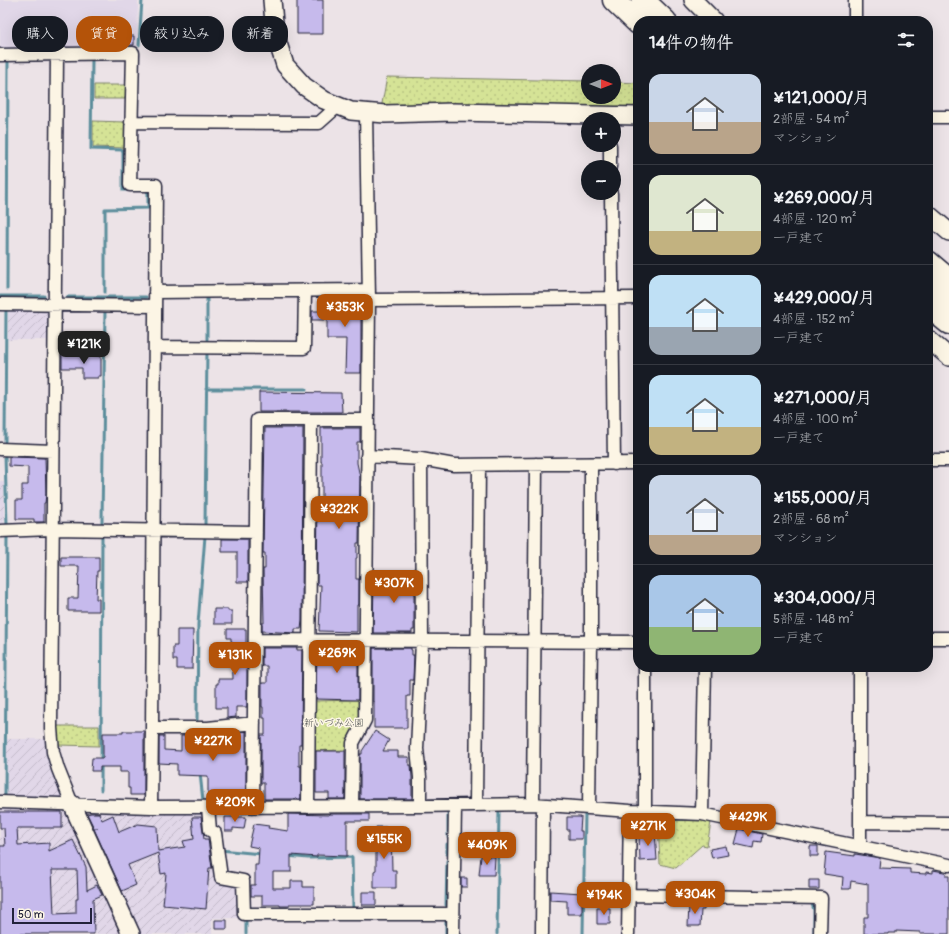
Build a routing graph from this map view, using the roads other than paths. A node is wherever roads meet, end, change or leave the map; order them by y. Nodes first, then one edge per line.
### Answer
1 (272, 0) edge
2 (614, 0) edge
3 (643, 0) edge
4 (693, 0) edge
5 (855, 0) edge
6 (660, 16) edge
7 (709, 16) edge
8 (855, 16) edge
9 (633, 18) edge
10 (57, 54) junction
11 (0, 55) edge
12 (338, 106) junction
13 (366, 112) junction
14 (581, 116) edge
15 (633, 116) edge
16 (621, 117) edge
17 (933, 117) edge
18 (949, 117) edge
19 (131, 122) junction
20 (611, 200) edge
21 (933, 218) edge
22 (949, 232) edge
23 (933, 266) edge
24 (949, 280) edge
25 (305, 290) junction
26 (933, 290) edge
27 (155, 292) junction
28 (369, 295) junction
29 (613, 298) junction
30 (633, 298) edge
31 (0, 304) edge
32 (949, 304) edge
33 (55, 305) junction
34 (155, 306) junction
35 (933, 310) edge
36 (949, 323) edge
37 (933, 343) edge
38 (155, 347) junction
39 (949, 357) edge
40 (311, 420) junction
41 (368, 420) junction
42 (0, 449) edge
43 (53, 451) junction
44 (368, 456) junction
45 (421, 459) junction
46 (933, 460) edge
47 (949, 460) edge
48 (633, 463) edge
49 (536, 464) junction
50 (591, 464) junction
51 (614, 464) junction
52 (479, 465) junction
53 (52, 529) junction
54 (153, 530) junction
55 (0, 531) edge
56 (256, 532) junction
57 (933, 638) edge
58 (949, 638) edge
59 (255, 640) junction
60 (309, 640) junction
61 (366, 641) junction
62 (422, 641) junction
63 (477, 642) junction
64 (535, 642) junction
65 (591, 642) junction
66 (633, 642) edge
67 (645, 672) edge
68 (705, 672) edge
69 (860, 672) edge
70 (254, 723) junction
71 (152, 728) junction
72 (0, 802) edge
73 (72, 804) junction
74 (538, 804) junction
75 (476, 805) junction
76 (308, 806) junction
77 (352, 806) junction
78 (420, 806) junction
79 (455, 806) junction
80 (151, 807) junction
81 (208, 807) junction
82 (253, 807) junction
83 (589, 808) junction
84 (630, 811) junction
85 (644, 812) junction
86 (702, 814) junction
87 (860, 822) junction
88 (949, 823) edge
89 (860, 847) junction
90 (949, 865) edge
91 (629, 895) junction
92 (454, 914) junction
93 (131, 934) edge
94 (453, 934) edge
95 (542, 934) edge
96 (628, 934) edge
97 (820, 934) edge

1 - 12 street
2 - 9 highway
3 - 6 highway
4 - 7 street
5 - 8 street
10 - 11 street
10 - 19 street
10 - 33 street
12 - 13 street
12 - 19 street
13 - 14 street
13 - 28 street
15 - 16 street
17 - 18 street
19 - 27 street
20 - 29 street
21 - 22 street
23 - 24 highway
25 - 27 street
25 - 28 street
25 - 38 street
26 - 32 highway
27 - 34 street
28 - 29 street
28 - 41 street
29 - 30 street
29 - 51 street
31 - 33 street
33 - 34 street
33 - 43 street
34 - 38 street
35 - 36 highway
37 - 39 street
38 - 54 street
40 - 41 street
40 - 56 street
40 - 60 street
41 - 44 street
42 - 43 street
43 - 53 street
44 - 45 street
44 - 61 street
45 - 52 street
45 - 62 street
46 - 47 street
48 - 51 street
49 - 50 street
49 - 52 street
49 - 64 street
50 - 51 street
50 - 65 street
52 - 63 street
53 - 54 street
53 - 55 street
53 - 73 street
54 - 56 street
54 - 71 street
56 - 59 street
57 - 58 street
59 - 60 street
59 - 70 street
60 - 61 street
60 - 76 street
61 - 62 street
61 - 77 street
62 - 63 street
62 - 78 street
63 - 64 street
63 - 75 street
64 - 65 street
64 - 74 street
65 - 66 street
65 - 83 street
67 - 85 street
68 - 86 street
69 - 87 street
70 - 71 street
70 - 82 street
71 - 80 street
72 - 73 street
73 - 80 street
73 - 93 street
74 - 75 street
74 - 83 street
74 - 95 street
75 - 79 street
76 - 77 street
76 - 82 street
77 - 78 street
78 - 79 street
79 - 92 street
80 - 81 street
81 - 82 street
81 - 92 street
83 - 84 street
84 - 85 street
84 - 91 street
85 - 86 street
86 - 89 street
87 - 88 street
87 - 89 street
89 - 90 street
91 - 96 street
91 - 97 street
92 - 94 street

